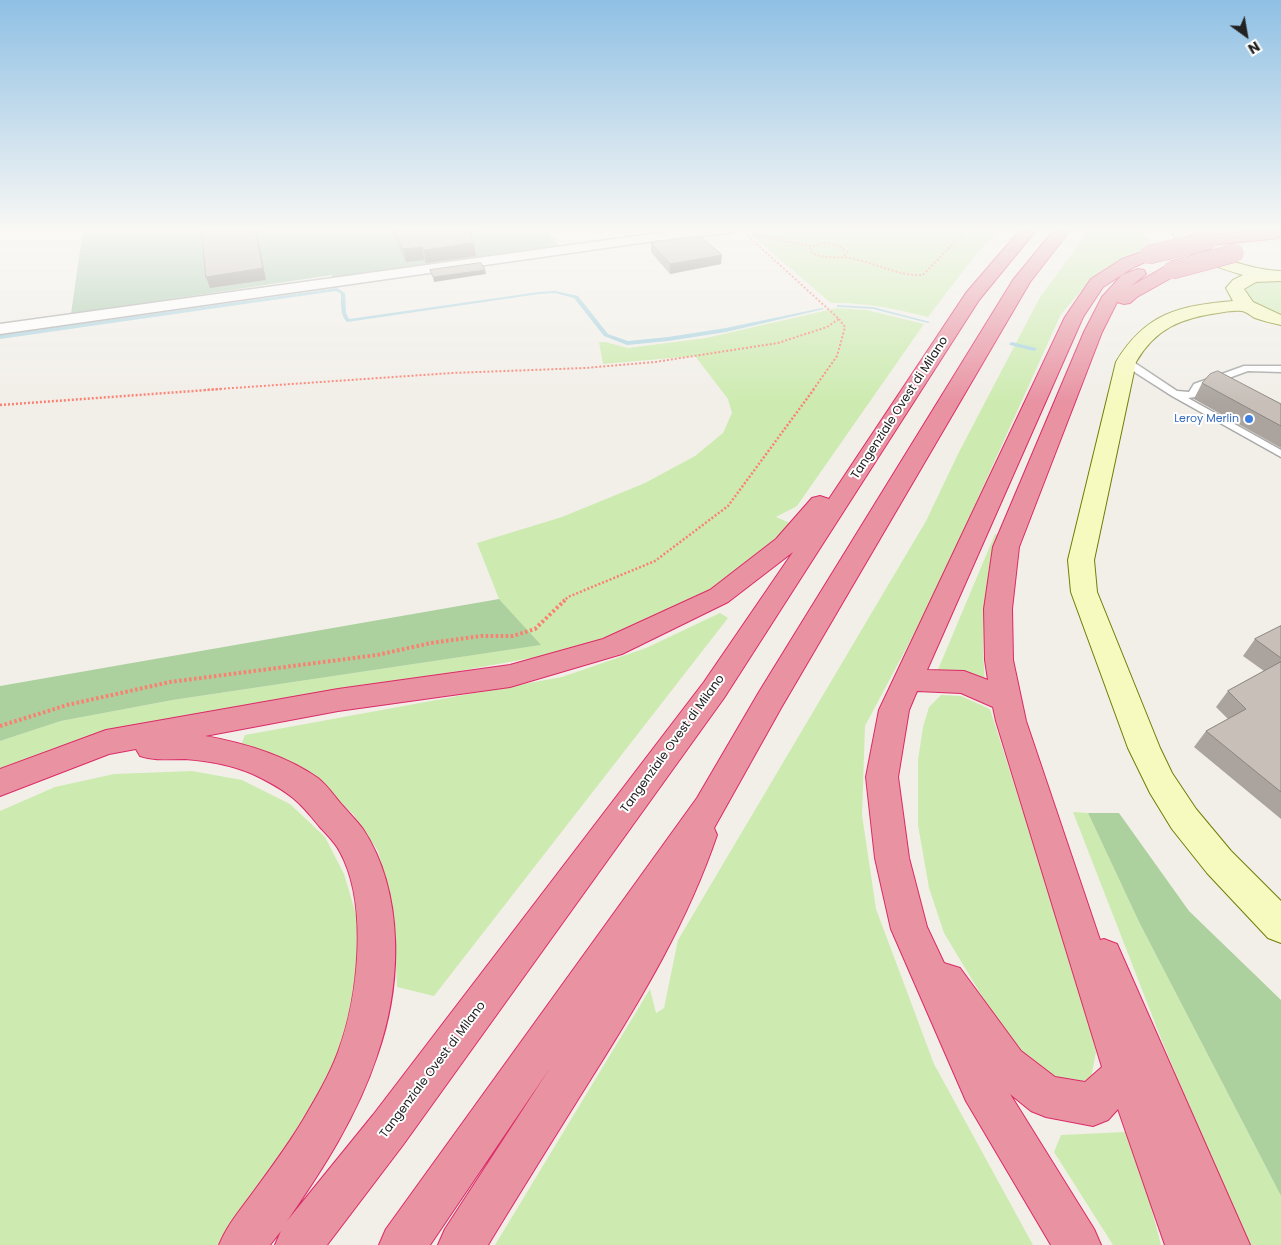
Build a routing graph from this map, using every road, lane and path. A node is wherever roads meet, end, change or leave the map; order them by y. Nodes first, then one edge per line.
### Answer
1 (298, 287) edge
2 (805, 287) edge
3 (980, 287) edge
4 (1018, 287) edge
5 (1094, 287) edge
6 (1137, 287) edge
7 (1234, 287) edge
8 (1246, 287) edge
9 (1243, 293) junction
10 (839, 318) junction
11 (1281, 320) edge
12 (0, 329) edge
13 (1126, 360) junction
14 (1281, 369) edge
15 (1175, 394) junction
16 (0, 405) edge
17 (884, 434) junction
18 (1281, 454) edge
19 (908, 680) junction
20 (1007, 700) junction
21 (0, 726) edge
22 (35, 769) junction
23 (0, 783) edge
24 (709, 808) junction
25 (1042, 813) junction
26 (1281, 926) edge
27 (908, 929) junction
28 (1125, 1076) junction
29 (1031, 1171) junction
30 (242, 1245) edge
31 (298, 1245) edge
32 (402, 1245) edge
33 (461, 1245) edge
34 (1066, 1245) edge
35 (1078, 1245) edge
36 (1188, 1245) edge
37 (1227, 1245) edge

1 - 12 street
2 - 10 path
3 - 17 highway, Tangenziale Ovest di Milano
4 - 24 highway
5 - 19 highway
6 - 20 highway
7 - 9 street
8 - 9 street
9 - 11 street
9 - 13 street
10 - 16 path
10 - 21 path
13 - 15 lane
13 - 26 street
14 - 15 lane
15 - 18 lane
17 - 22 highway
17 - 31 highway, Tangenziale Ovest di Milano
19 - 20 highway
19 - 27 highway
20 - 25 highway
22 - 23 highway
22 - 30 highway
24 - 32 highway
24 - 33 highway
25 - 28 highway
25 - 37 highway
27 - 28 highway
27 - 29 highway
28 - 36 highway
29 - 34 highway
29 - 35 highway

